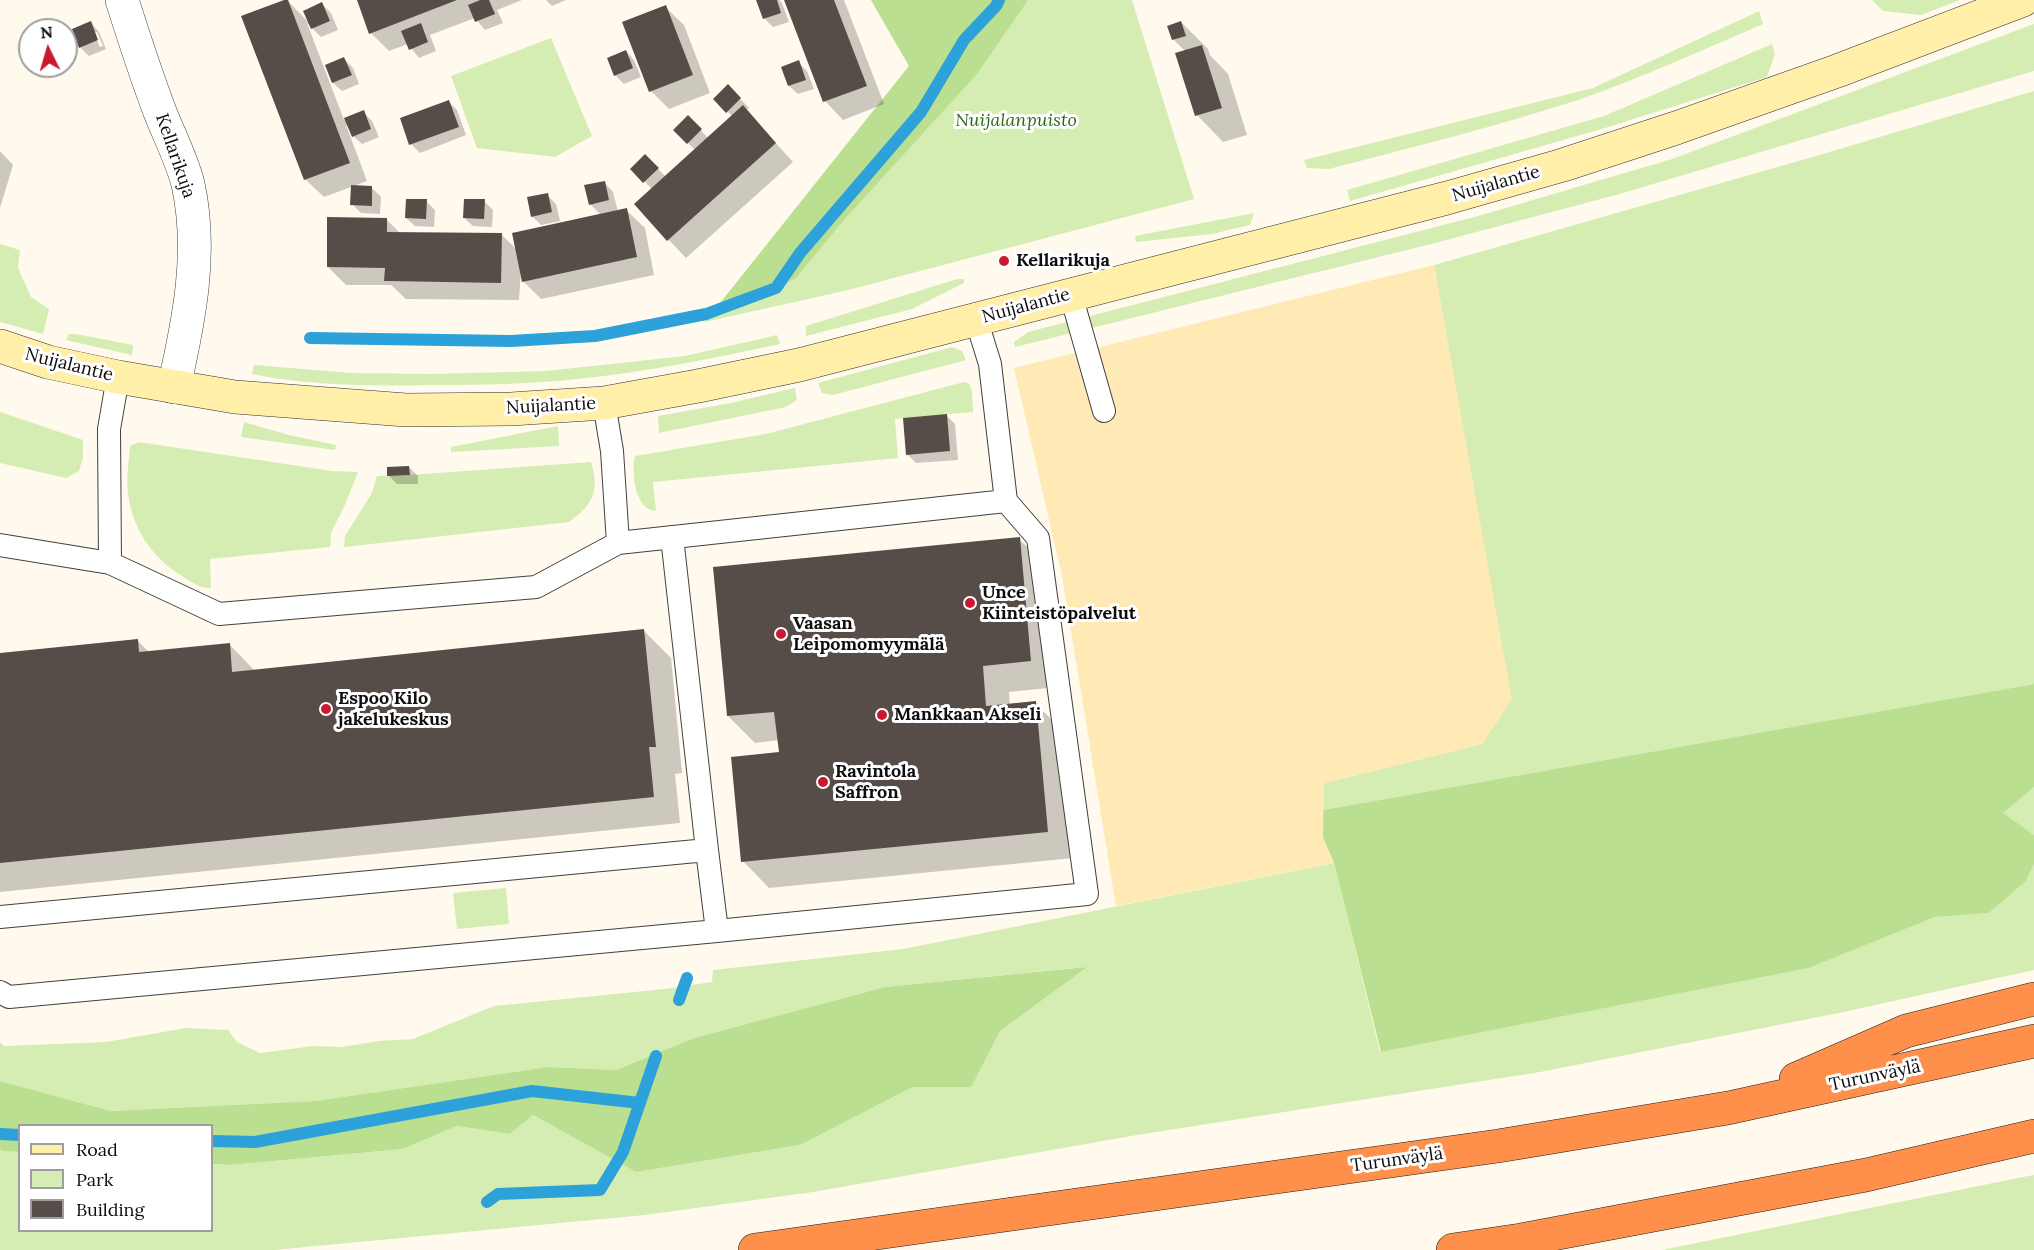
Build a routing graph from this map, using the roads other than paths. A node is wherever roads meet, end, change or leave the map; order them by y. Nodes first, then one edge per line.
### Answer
1 (122, 0) edge
2 (2023, 0) edge
3 (1071, 295) junction
4 (976, 319) junction
5 (0, 346) edge
6 (118, 377) junction
7 (174, 387) junction
8 (603, 403) junction
9 (1104, 411) dead end
10 (1006, 501) junction
11 (672, 537) junction
12 (618, 543) junction
13 (0, 545) edge
14 (110, 563) junction
15 (707, 850) junction
16 (0, 917) edge
17 (717, 932) junction
18 (0, 992) edge
19 (2034, 999) edge
20 (2034, 1041) edge
21 (1728, 1108) junction
22 (2034, 1136) edge
23 (755, 1250) edge
24 (1453, 1250) edge

1 - 7 street, Kellarikuja
2 - 3 main road, Nuijalantie
3 - 4 main road, Nuijalantie
3 - 9 lane
4 - 8 main road, Nuijalantie
4 - 10 lane
5 - 6 main road, Nuijalantie
6 - 7 main road, Nuijalantie
6 - 14 lane
7 - 8 main road, Nuijalantie
8 - 12 lane
10 - 11 lane
10 - 17 lane
11 - 12 lane
11 - 15 lane
12 - 14 lane
13 - 14 lane
15 - 16 lane
15 - 17 lane
17 - 18 lane
19 - 21 highway
20 - 21 highway, Turunväylä
21 - 23 highway, Turunväylä
22 - 24 highway

